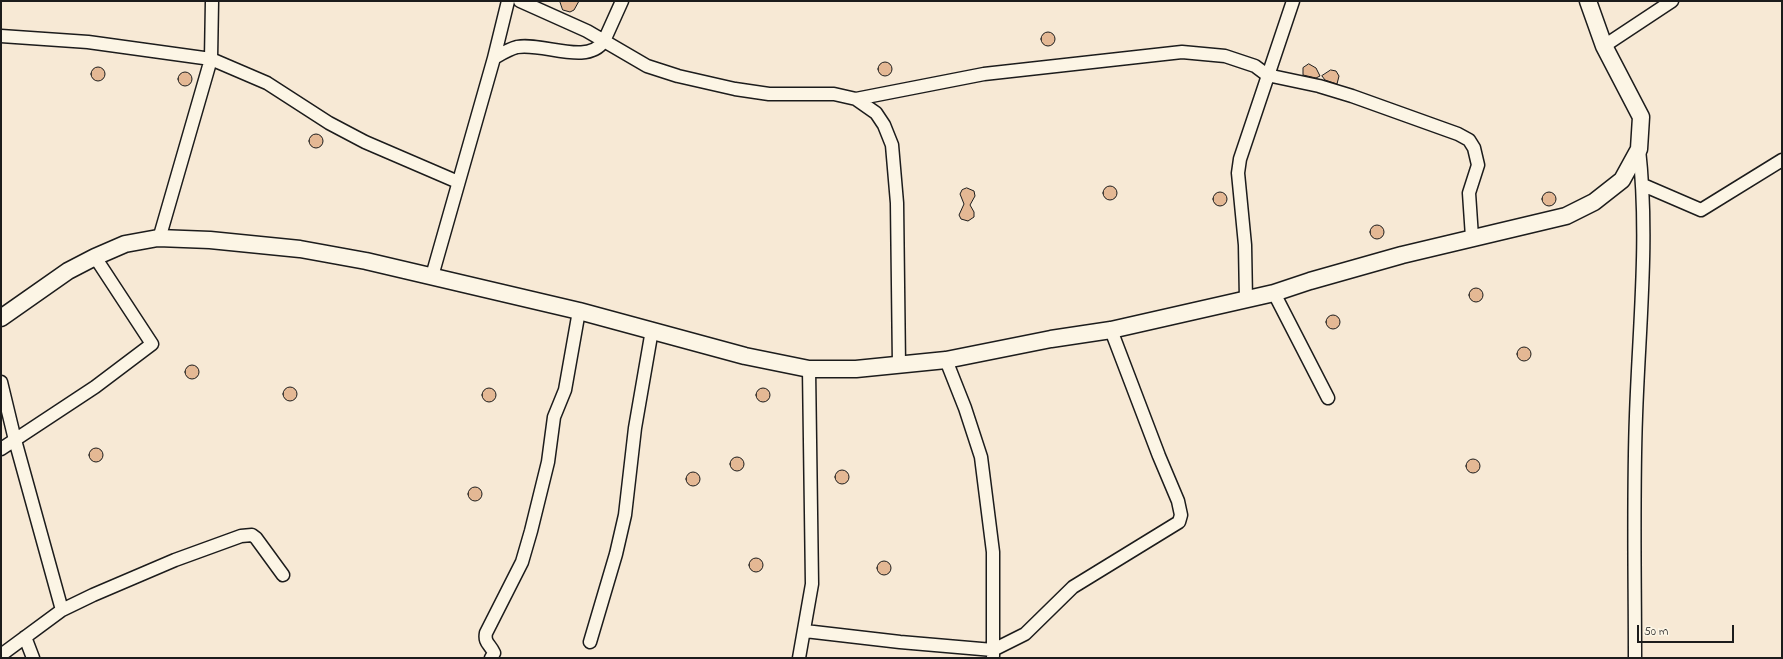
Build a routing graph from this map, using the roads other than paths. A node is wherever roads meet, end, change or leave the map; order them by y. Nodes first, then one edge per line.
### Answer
1 (212, 1) edge
2 (508, 1) edge
3 (520, 1) edge
4 (622, 1) edge
5 (1293, 1) edge
6 (1588, 1) edge
7 (1672, 1) edge
8 (1, 36) edge
9 (604, 41) junction
10 (1604, 46) junction
11 (494, 58) junction
12 (211, 59) junction
13 (1267, 75) junction
14 (856, 99) junction
15 (1639, 150) junction
16 (1782, 160) edge
17 (458, 182) junction
18 (1643, 185) junction
19 (1472, 237) junction
20 (159, 239) junction
21 (95, 257) junction
22 (432, 276) junction
23 (1274, 292) junction
24 (1246, 300) junction
25 (579, 311) junction
26 (1, 318) edge
27 (652, 330) junction
28 (1111, 330) junction
29 (946, 360) junction
30 (899, 366) junction
31 (809, 369) junction
32 (1, 382) edge
33 (1328, 398) dead end
34 (15, 440) junction
35 (1, 449) edge
36 (283, 575) dead end
37 (62, 610) junction
38 (805, 631) junction
39 (25, 637) junction
40 (590, 642) dead end
41 (993, 654) edge
42 (1, 655) edge
43 (33, 658) edge
44 (491, 658) edge
45 (799, 658) edge
46 (1635, 658) edge

1 - 12 street
2 - 11 street
3 - 9 street
4 - 9 street
5 - 13 street
6 - 10 street
7 - 10 street
8 - 12 street
9 - 11 street
9 - 14 street
10 - 15 street
11 - 17 street
12 - 17 street
12 - 20 street
13 - 14 street
13 - 19 street
13 - 24 street
14 - 30 street
15 - 18 street
15 - 19 street
16 - 18 street
17 - 22 street
18 - 46 street
19 - 23 street
20 - 21 street
20 - 22 street
21 - 26 street
21 - 34 street
22 - 25 street
23 - 24 street
23 - 33 street
24 - 28 street
25 - 27 street
25 - 44 street
27 - 31 street
27 - 40 street
28 - 29 street
28 - 41 street
29 - 30 street
29 - 41 street
30 - 31 street
31 - 38 street
32 - 34 street
34 - 35 street
34 - 37 street
36 - 37 street
37 - 39 street
38 - 41 street
38 - 45 street
39 - 42 street
39 - 43 street

